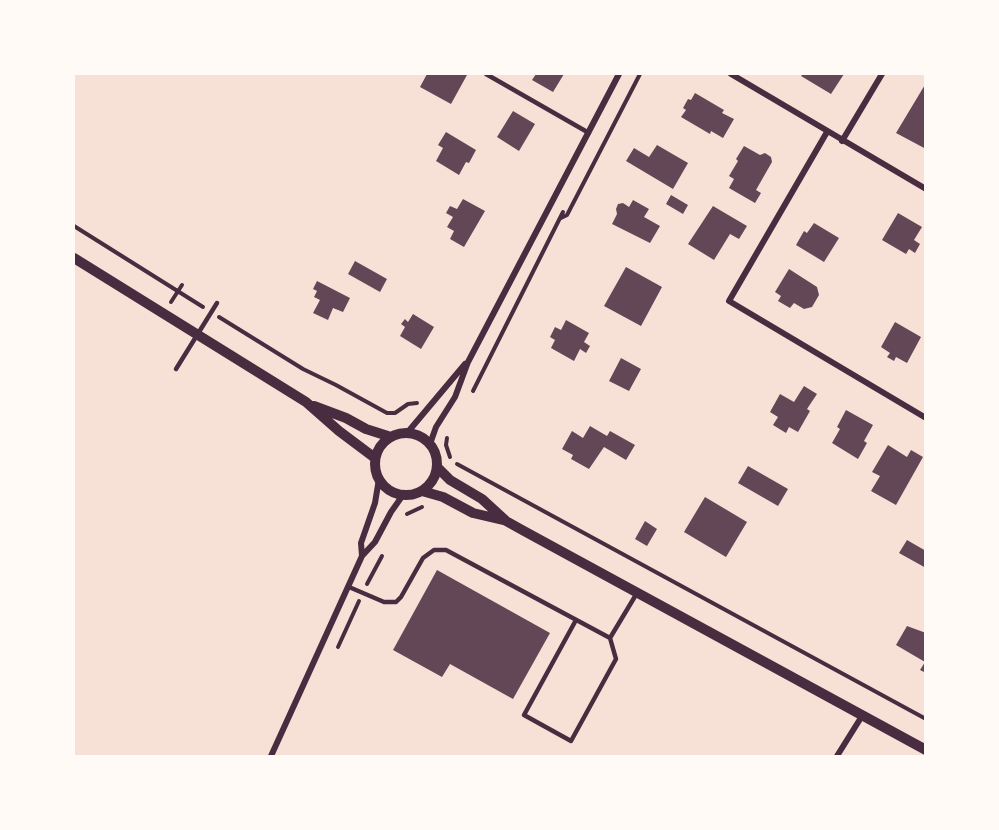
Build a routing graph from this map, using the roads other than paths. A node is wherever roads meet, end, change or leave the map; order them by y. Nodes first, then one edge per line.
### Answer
1 (486, 74) edge
2 (619, 74) edge
3 (732, 74) edge
4 (882, 74) edge
5 (743, 76) edge
6 (827, 132) junction
7 (589, 133) junction
8 (843, 141) junction
9 (926, 189) edge
10 (74, 258) edge
11 (217, 303) dead end
12 (198, 335) junction
13 (468, 362) junction
14 (176, 369) dead end
15 (306, 402) junction
16 (926, 418) edge
17 (407, 433) junction
18 (392, 437) junction
19 (430, 444) junction
20 (375, 458) junction
21 (437, 467) junction
22 (379, 479) junction
23 (422, 491) junction
24 (403, 495) junction
25 (506, 521) junction
26 (362, 556) junction
27 (349, 587) junction
28 (637, 593) junction
29 (576, 620) junction
30 (610, 638) junction
31 (862, 716) junction
32 (926, 750) edge
33 (271, 756) edge
34 (837, 756) edge

1 - 7 lane
2 - 7 street
3 - 5 street
4 - 8 street
5 - 6 street
6 - 8 street
6 - 16 street
7 - 13 street
8 - 9 street
10 - 12 street
11 - 12 lane
12 - 14 lane
12 - 15 street
13 - 17 street
13 - 19 street
15 - 18 street
15 - 20 street
17 - 18 street
17 - 19 street
18 - 20 street
19 - 21 street
20 - 22 street
21 - 23 street
21 - 25 street
22 - 24 street
22 - 26 street
23 - 24 street
23 - 25 street
24 - 26 street
25 - 28 street
26 - 27 street
27 - 29 lane
27 - 33 street
28 - 30 lane
28 - 31 street
29 - 30 lane
29 - 30 lane
31 - 32 street
31 - 34 street

